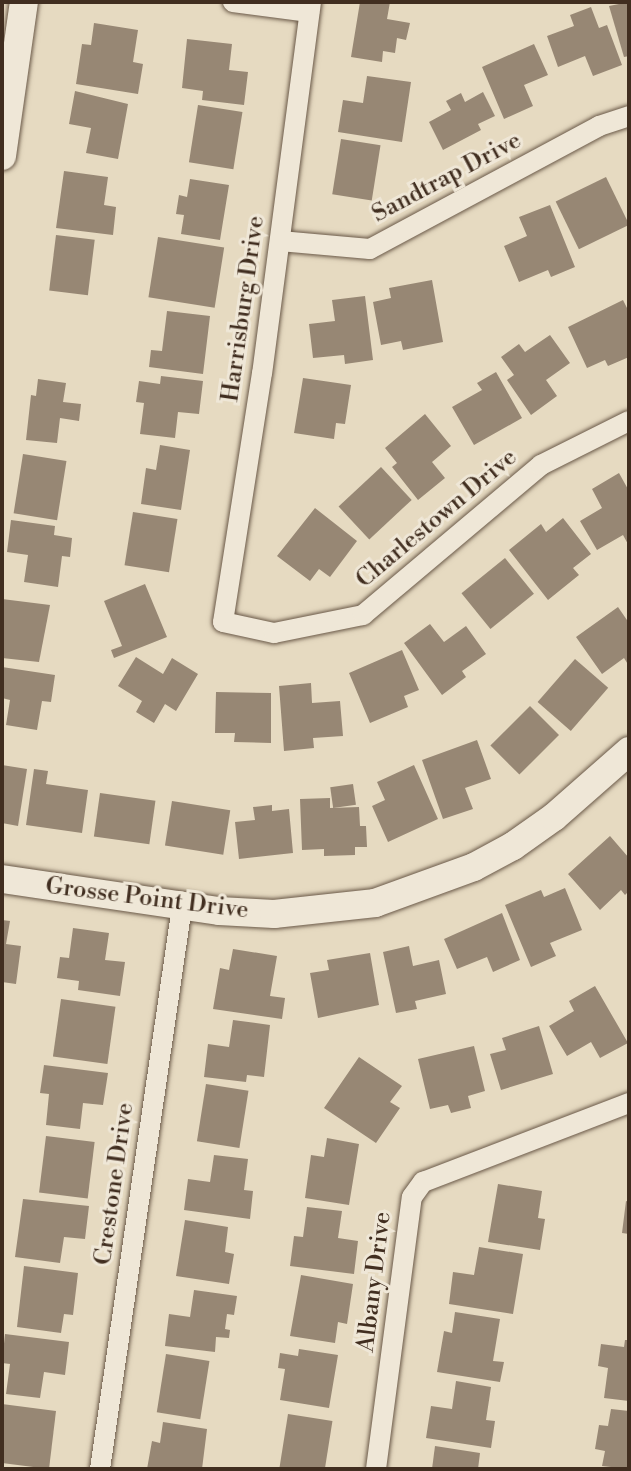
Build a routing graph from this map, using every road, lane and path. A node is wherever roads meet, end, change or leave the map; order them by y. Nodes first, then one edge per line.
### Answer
1 (24, 2) edge
2 (233, 2) edge
3 (310, 7) edge
4 (629, 116) edge
5 (2, 156) edge
6 (280, 241) junction
7 (629, 421) edge
8 (223, 622) joint
9 (629, 751) edge
10 (2, 879) edge
11 (182, 906) junction
12 (629, 1103) edge
13 (100, 1469) edge
14 (376, 1469) edge

1 - 5 street
2 - 3 street
3 - 6 street, Harrisburg Drive
4 - 6 street, Sandtrap Drive
6 - 8 street, Harrisburg Drive
7 - 8 street, Charlestown Drive
9 - 11 street, Grosse Point Drive
10 - 11 street, Grosse Point Drive
11 - 13 street, Crestone Drive
12 - 14 street, Albany Drive

